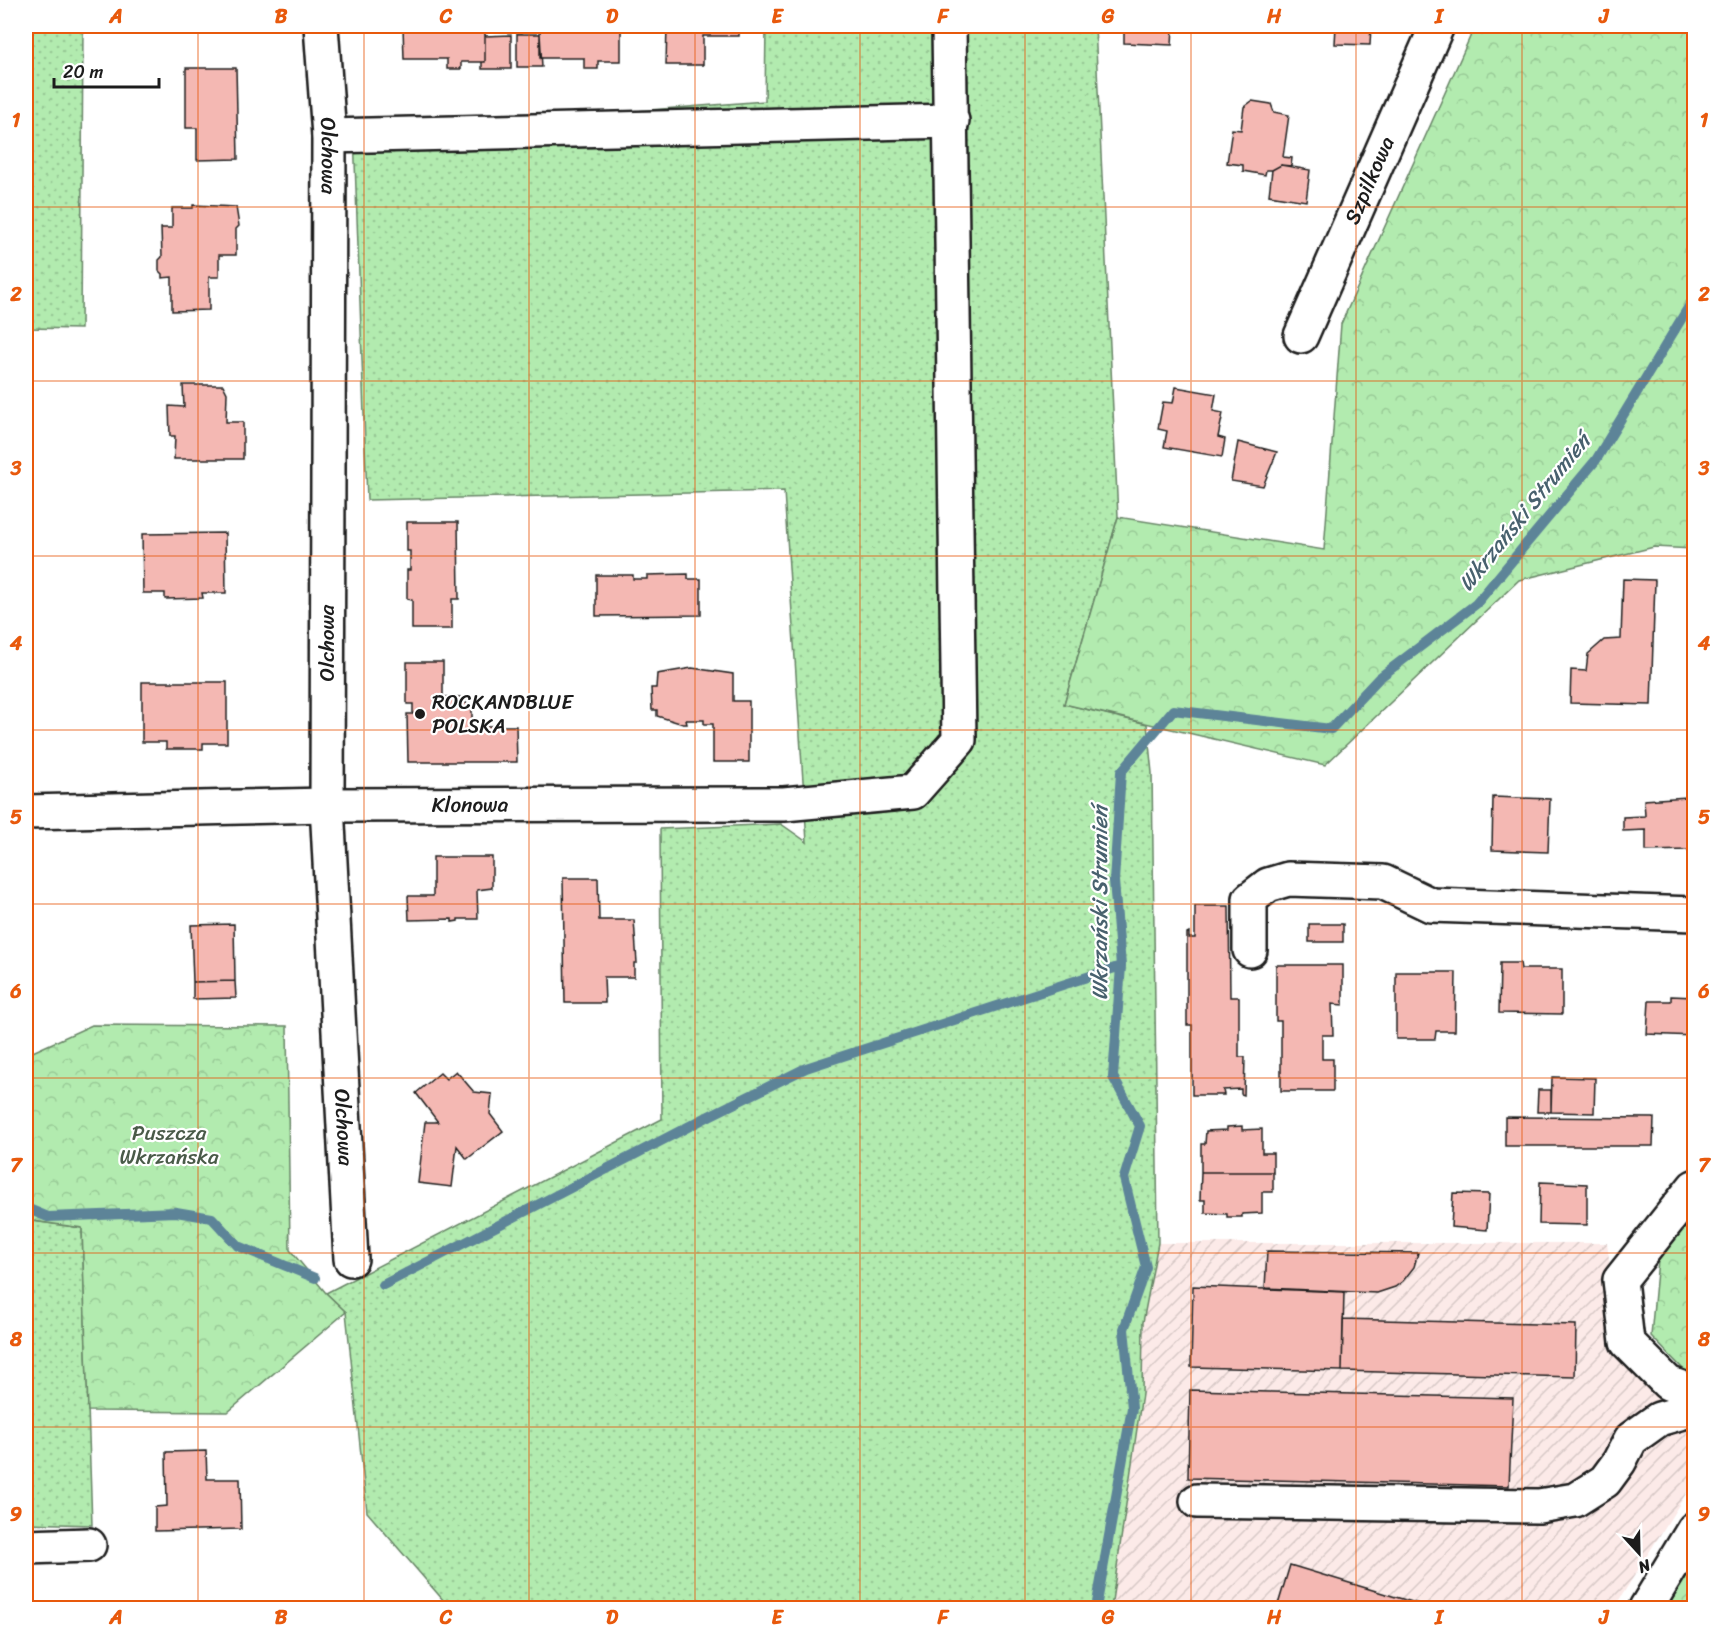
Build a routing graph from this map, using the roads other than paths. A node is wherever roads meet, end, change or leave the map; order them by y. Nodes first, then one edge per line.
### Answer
1 (321, 26) edge
2 (950, 26) edge
3 (1437, 26) edge
4 (952, 121) junction
5 (329, 136) junction
6 (1301, 336) dead end
7 (327, 805) junction
8 (26, 812) edge
9 (1695, 914) edge
10 (1250, 950) dead end
11 (1695, 1187) edge
12 (351, 1260) dead end
13 (1695, 1393) edge
14 (1695, 1409) edge
15 (1197, 1501) dead end
16 (1695, 1529) edge
17 (89, 1545) dead end
18 (26, 1547) edge
19 (1646, 1608) edge

1 - 5 street, Olchowa
2 - 4 street
3 - 6 street, Szpilkowa
4 - 5 street
4 - 7 street, Klonowa
5 - 7 street, Olchowa
7 - 8 street, Klonowa
7 - 12 street, Olchowa
9 - 10 street
11 - 13 street
14 - 15 street
16 - 19 street
17 - 18 street

